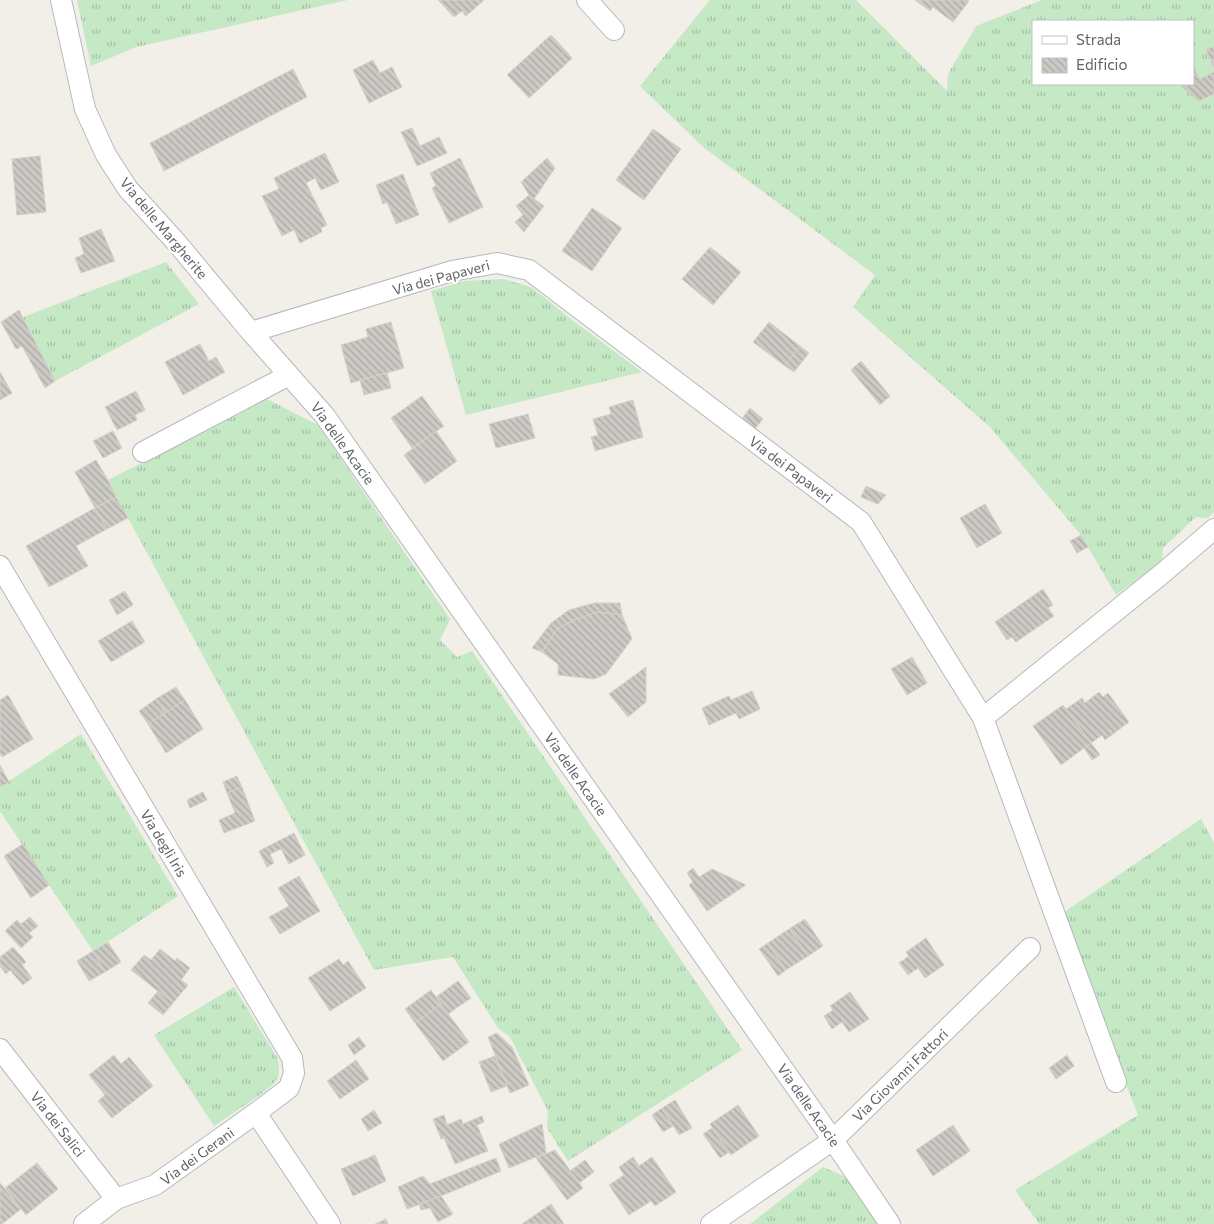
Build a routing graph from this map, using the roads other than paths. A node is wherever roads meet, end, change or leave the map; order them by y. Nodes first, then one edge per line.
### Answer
1 (61, 0) edge
2 (587, 0) edge
3 (614, 30) dead end
4 (251, 332) junction
5 (289, 375) junction
6 (143, 452) dead end
7 (1214, 529) edge
8 (0, 566) edge
9 (983, 718) junction
10 (1030, 948) dead end
11 (0, 1049) edge
12 (1116, 1082) dead end
13 (256, 1113) junction
14 (833, 1140) junction
15 (116, 1199) junction
16 (84, 1224) edge
17 (330, 1224) edge
18 (711, 1224) edge
19 (890, 1224) edge

1 - 4 street, Via delle Margherite
2 - 3 street
4 - 5 street, Via delle Acacie
4 - 9 street, Via dei Papaveri
5 - 6 street
5 - 14 street, Via delle Acacie
7 - 9 street
8 - 13 street, Via degli Iris
9 - 12 street, Via dei Papaveri
10 - 14 street, Via Giovanni Fattori
11 - 15 street, Via dei Salici
13 - 15 street, Via dei Gerani
13 - 17 street
14 - 18 street, Via Giovanni Fattori
14 - 19 street, Via delle Acacie
15 - 16 street, Via dei Gerani

